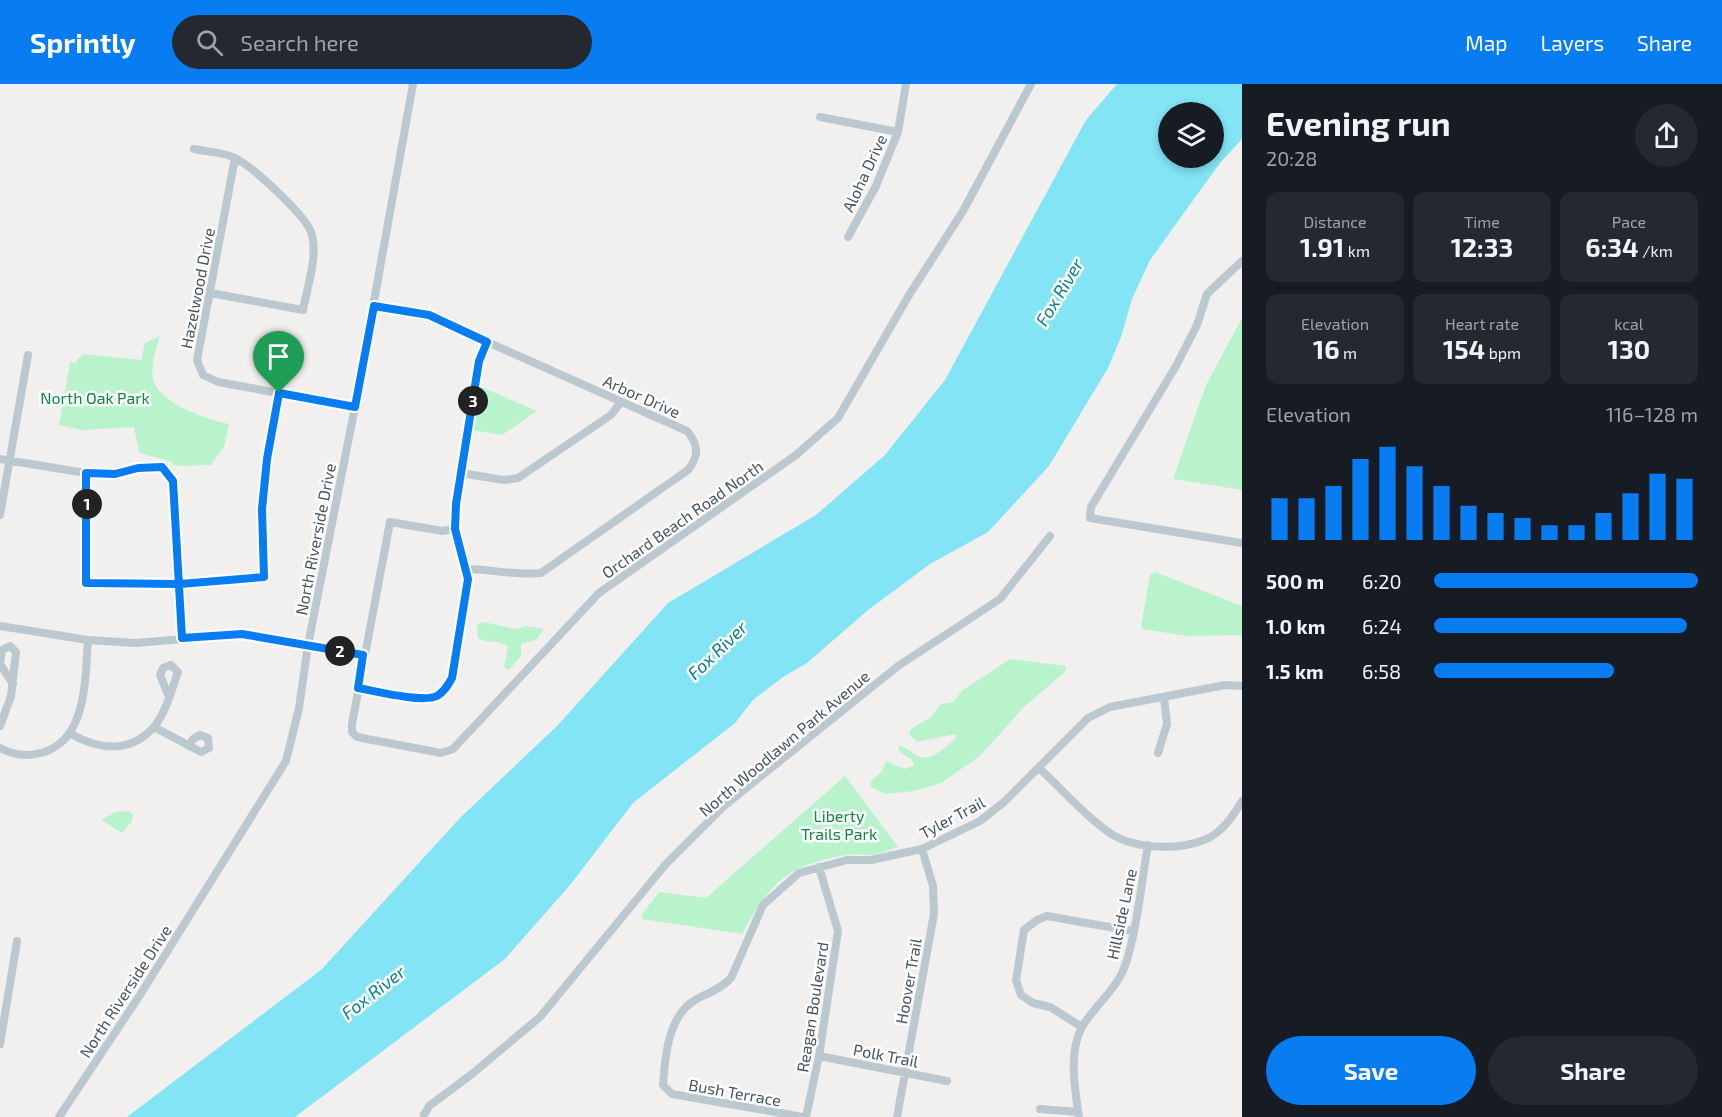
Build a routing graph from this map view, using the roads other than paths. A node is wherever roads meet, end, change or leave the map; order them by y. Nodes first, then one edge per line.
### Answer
1 (413, 84) edge
2 (906, 84) edge
3 (1031, 84) edge
4 (820, 117) dead end
5 (898, 132) junction
6 (194, 150) dead end
7 (235, 158) junction
8 (848, 237) dead end
9 (1242, 261) edge
10 (210, 293) junction
11 (374, 306) junction
12 (487, 342) junction
13 (28, 355) dead end
14 (279, 393) junction
15 (621, 402) junction
16 (355, 407) junction
17 (0, 459) edge
18 (10, 460) junction
19 (86, 473) junction
20 (461, 473) junction
21 (0, 515) edge
22 (455, 529) junction
23 (1050, 536) dead end
24 (1242, 543) edge
25 (465, 569) junction
26 (180, 584) junction
27 (0, 626) edge
28 (182, 638) junction
29 (88, 640) junction
30 (308, 645) junction
31 (363, 655) junction
32 (0, 663) edge
33 (13, 684) junction
34 (1242, 686) edge
35 (358, 688) junction
36 (169, 697) dead end
37 (1164, 698) junction
38 (0, 726) edge
39 (154, 727) junction
40 (71, 734) junction
41 (189, 746) dead end
42 (0, 748) edge
43 (1158, 753) dead end
44 (1039, 768) junction
45 (1242, 801) edge
46 (1148, 845) junction
47 (922, 849) junction
48 (819, 867) junction
49 (1132, 931) junction
50 (17, 941) dead end
51 (1082, 1027) junction
52 (0, 1044) edge
53 (819, 1056) junction
54 (906, 1073) junction
55 (947, 1081) dead end
56 (665, 1090) joint
57 (1040, 1109) dead end
58 (1078, 1115) edge
59 (424, 1116) edge
60 (59, 1117) edge
61 (804, 1117) edge
62 (897, 1117) edge

1 - 11 street, North Riverside Drive
2 - 5 street, Aloha Drive
3 - 35 street, Orchard Beach Road North
4 - 5 street
5 - 8 street, Aloha Drive
6 - 7 street
7 - 10 street, Hazelwood Drive
7 - 10 street
9 - 24 street
10 - 14 street, Hazelwood Drive
11 - 12 street, Arbor Drive
11 - 16 street, North Riverside Drive
12 - 15 street, Arbor Drive
12 - 20 street
13 - 18 street
14 - 16 street, Hazelwood Drive
14 - 26 street
15 - 20 street
15 - 25 street, Arbor Drive
16 - 30 street, North Riverside Drive
17 - 18 street
18 - 19 street
18 - 21 street
19 - 26 street
19 - 26 street
20 - 22 street
22 - 25 street
22 - 31 street
23 - 59 street, North Woodlawn Park Avenue
25 - 35 street
26 - 28 street
27 - 29 street
28 - 29 street
28 - 30 street
29 - 40 street
30 - 31 street
30 - 60 street, North Riverside Drive
31 - 35 street
32 - 33 street
32 - 33 street
33 - 38 street
34 - 37 street, Tyler Trail
36 - 39 street
37 - 43 street
37 - 44 street, Tyler Trail
39 - 40 street
39 - 41 street
40 - 42 street
44 - 46 street
44 - 47 street, Tyler Trail
45 - 46 street
46 - 49 street, Hillside Lane
47 - 48 street, Tyler Trail
47 - 54 street, Hoover Trail
48 - 53 street, Reagan Boulevard
48 - 56 street, Tyler Trail
49 - 51 street, Hillside Lane
49 - 51 street
50 - 52 street
51 - 58 street, Hillside Lane
53 - 54 street, Polk Trail
53 - 61 street, Reagan Boulevard
54 - 55 street, Polk Trail
54 - 62 street, Hoover Trail
56 - 61 street, Bush Terrace
57 - 58 street

